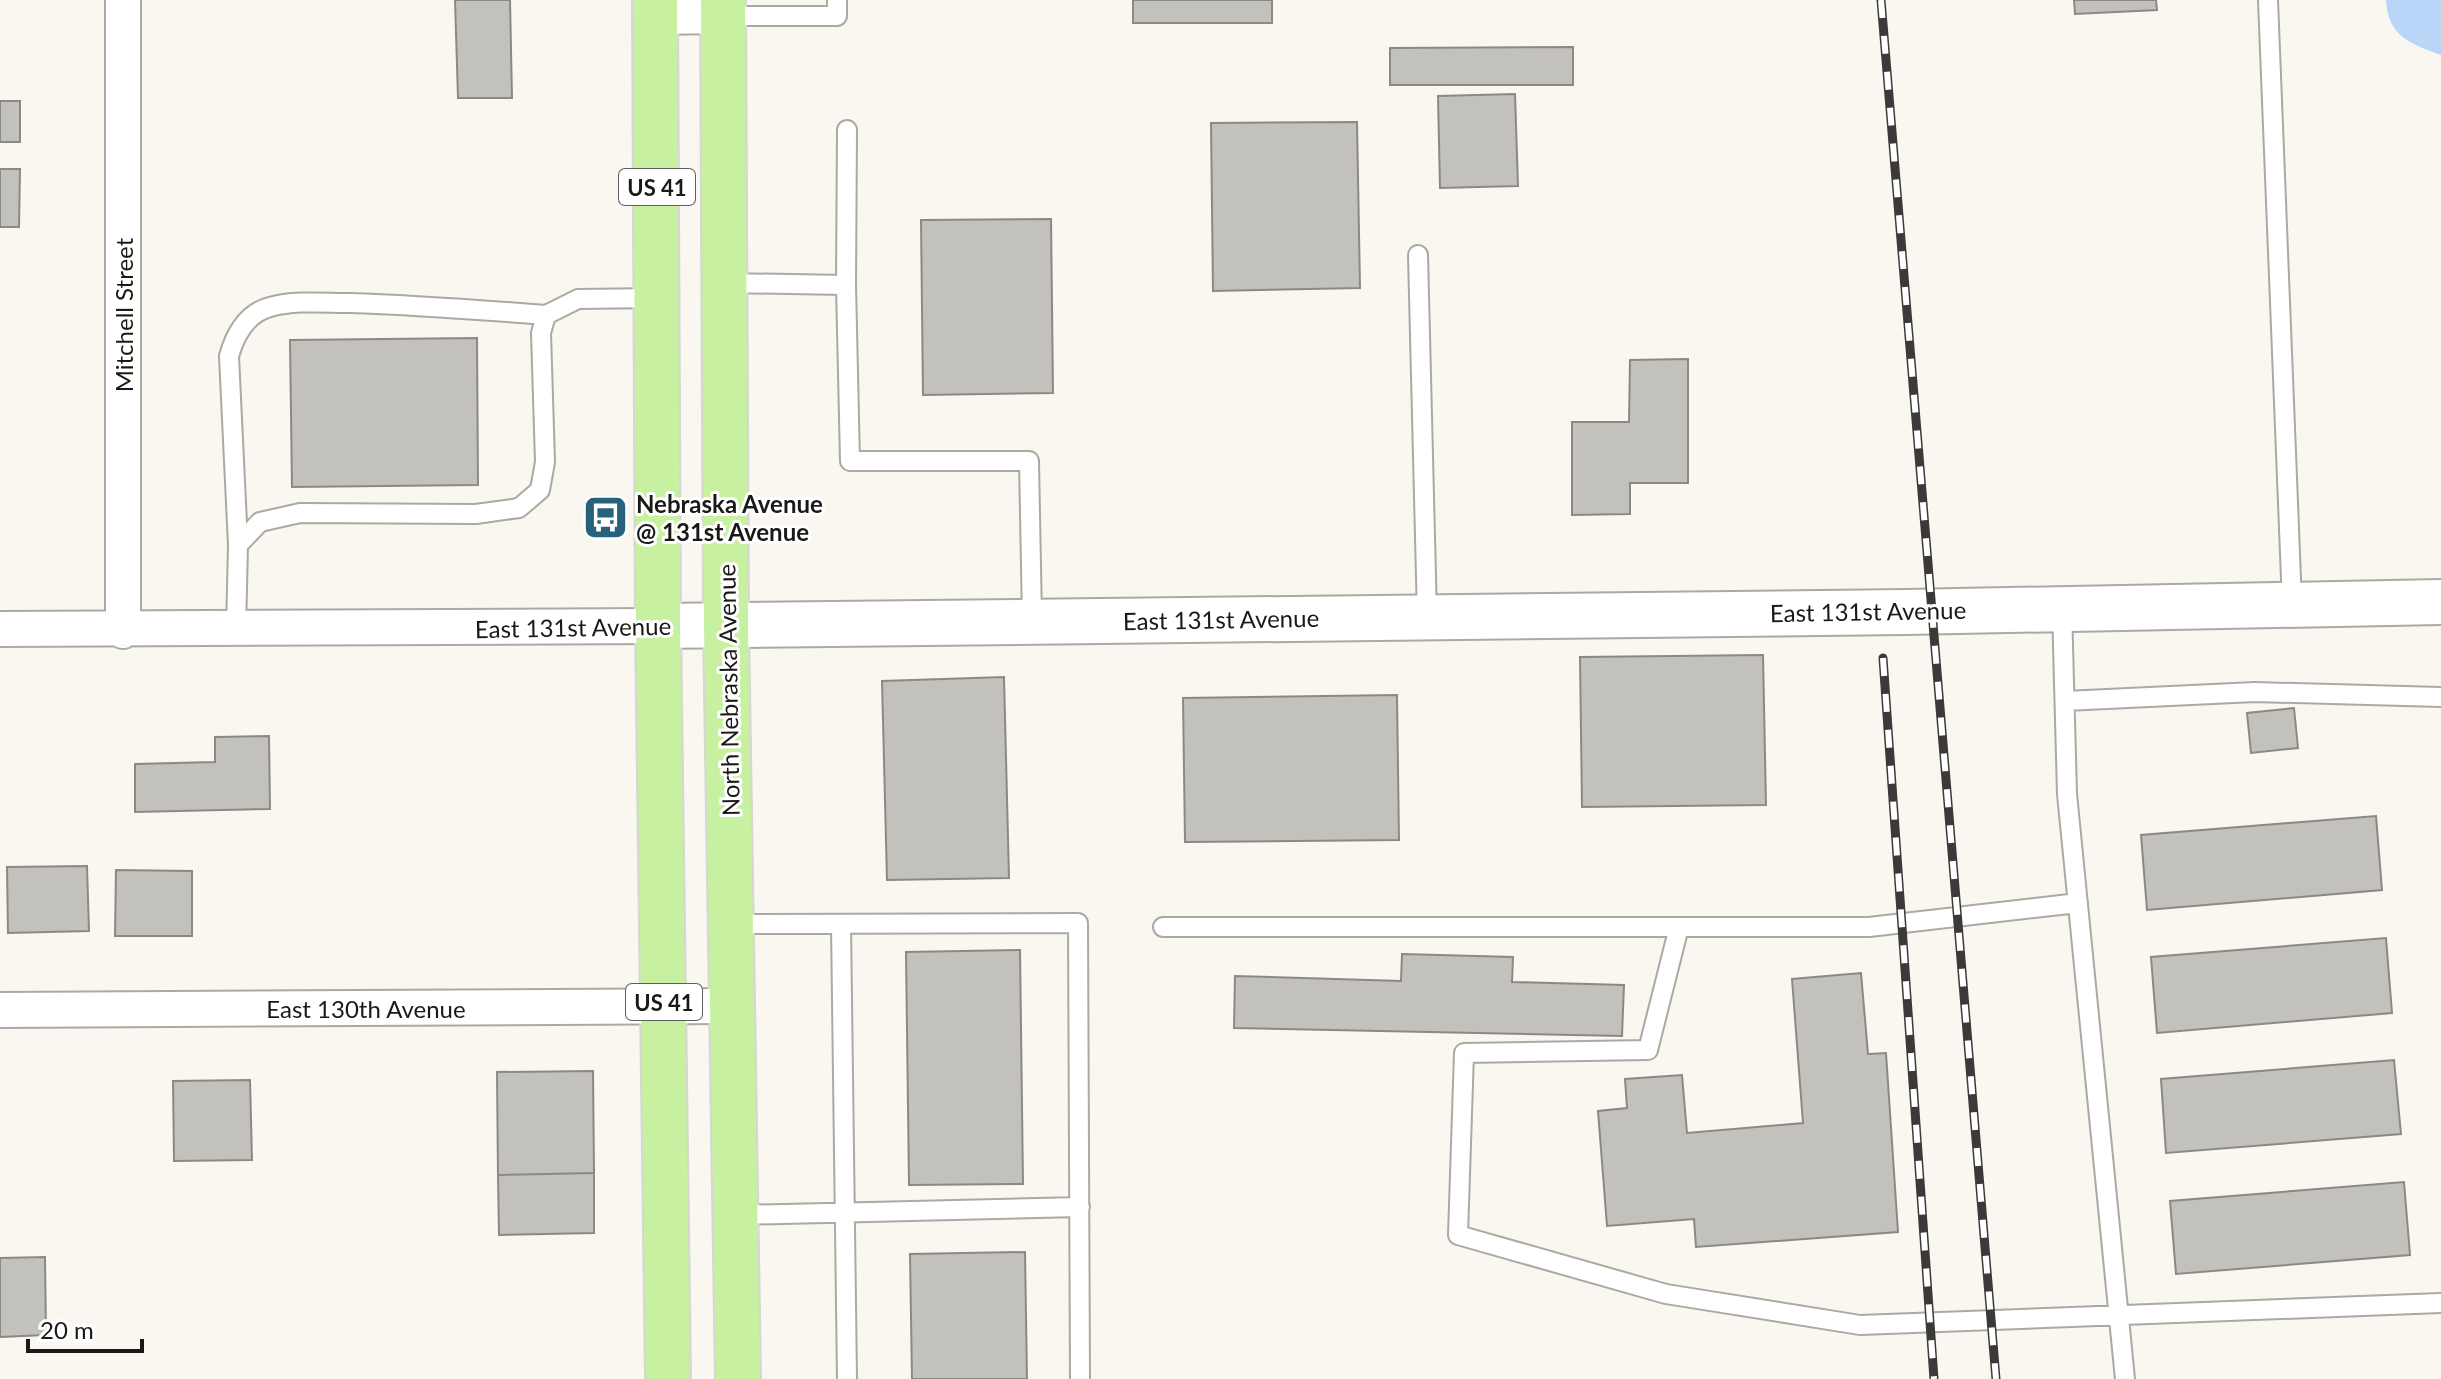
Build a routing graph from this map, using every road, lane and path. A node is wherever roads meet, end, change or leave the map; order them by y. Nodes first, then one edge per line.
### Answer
1 (123, 0) edge
2 (837, 0) edge
3 (2268, 0) edge
4 (656, 8) edge
5 (723, 8) edge
6 (847, 130) dead end
7 (1418, 255) dead end
8 (725, 283) junction
9 (846, 285) junction
10 (657, 298) junction
11 (546, 315) junction
12 (238, 545) junction
13 (2441, 602) edge
14 (2292, 604) junction
15 (2062, 608) junction
16 (1427, 617) junction
17 (1032, 620) junction
18 (726, 625) junction
19 (658, 626) junction
20 (0, 629) edge
21 (236, 630) junction
22 (123, 631) junction
23 (2441, 697) edge
24 (2065, 701) junction
25 (2078, 903) junction
26 (731, 924) junction
27 (841, 924) junction
28 (1163, 927) dead end
29 (1679, 927) junction
30 (733, 1006) junction
31 (664, 1007) junction
32 (0, 1010) edge
33 (1080, 1207) junction
34 (844, 1212) junction
35 (736, 1215) junction
36 (2441, 1303) edge
37 (2119, 1316) junction
38 (668, 1379) edge
39 (738, 1379) edge
40 (847, 1379) edge
41 (1080, 1379) edge
42 (2125, 1379) edge

1 - 22 street, Mitchell Street
2 - 5 lane
3 - 14 lane
4 - 5 street
4 - 10 main road, US 41
5 - 8 main road, North Nebraska Avenue / US 41
6 - 9 lane
7 - 16 lane
8 - 9 lane
8 - 18 main road, North Nebraska Avenue / US 41
9 - 17 lane
10 - 11 lane
10 - 19 main road, US 41
11 - 12 lane
11 - 12 lane
12 - 21 lane
13 - 14 street, East 131st Avenue
14 - 15 street, East 131st Avenue
15 - 16 street, East 131st Avenue
15 - 24 lane
16 - 17 street, East 131st Avenue
17 - 18 street, East 131st Avenue
18 - 19 street, East 131st Avenue
18 - 26 main road, North Nebraska Avenue / US 41
19 - 21 street, East 131st Avenue
19 - 31 main road, US 41
20 - 22 street, East 131st Avenue
21 - 22 street, East 131st Avenue
23 - 24 lane
24 - 25 lane
25 - 29 lane
25 - 37 lane
26 - 27 lane
26 - 30 main road, North Nebraska Avenue / US 41
27 - 33 lane
27 - 34 lane
28 - 29 lane
29 - 37 lane
30 - 31 street, East 130th Avenue
30 - 35 main road, North Nebraska Avenue / US 41
31 - 32 street, East 130th Avenue
31 - 38 main road, US 41
33 - 34 lane
33 - 41 lane
34 - 35 lane
34 - 40 lane
35 - 39 main road, North Nebraska Avenue / US 41
36 - 37 lane
37 - 42 lane

